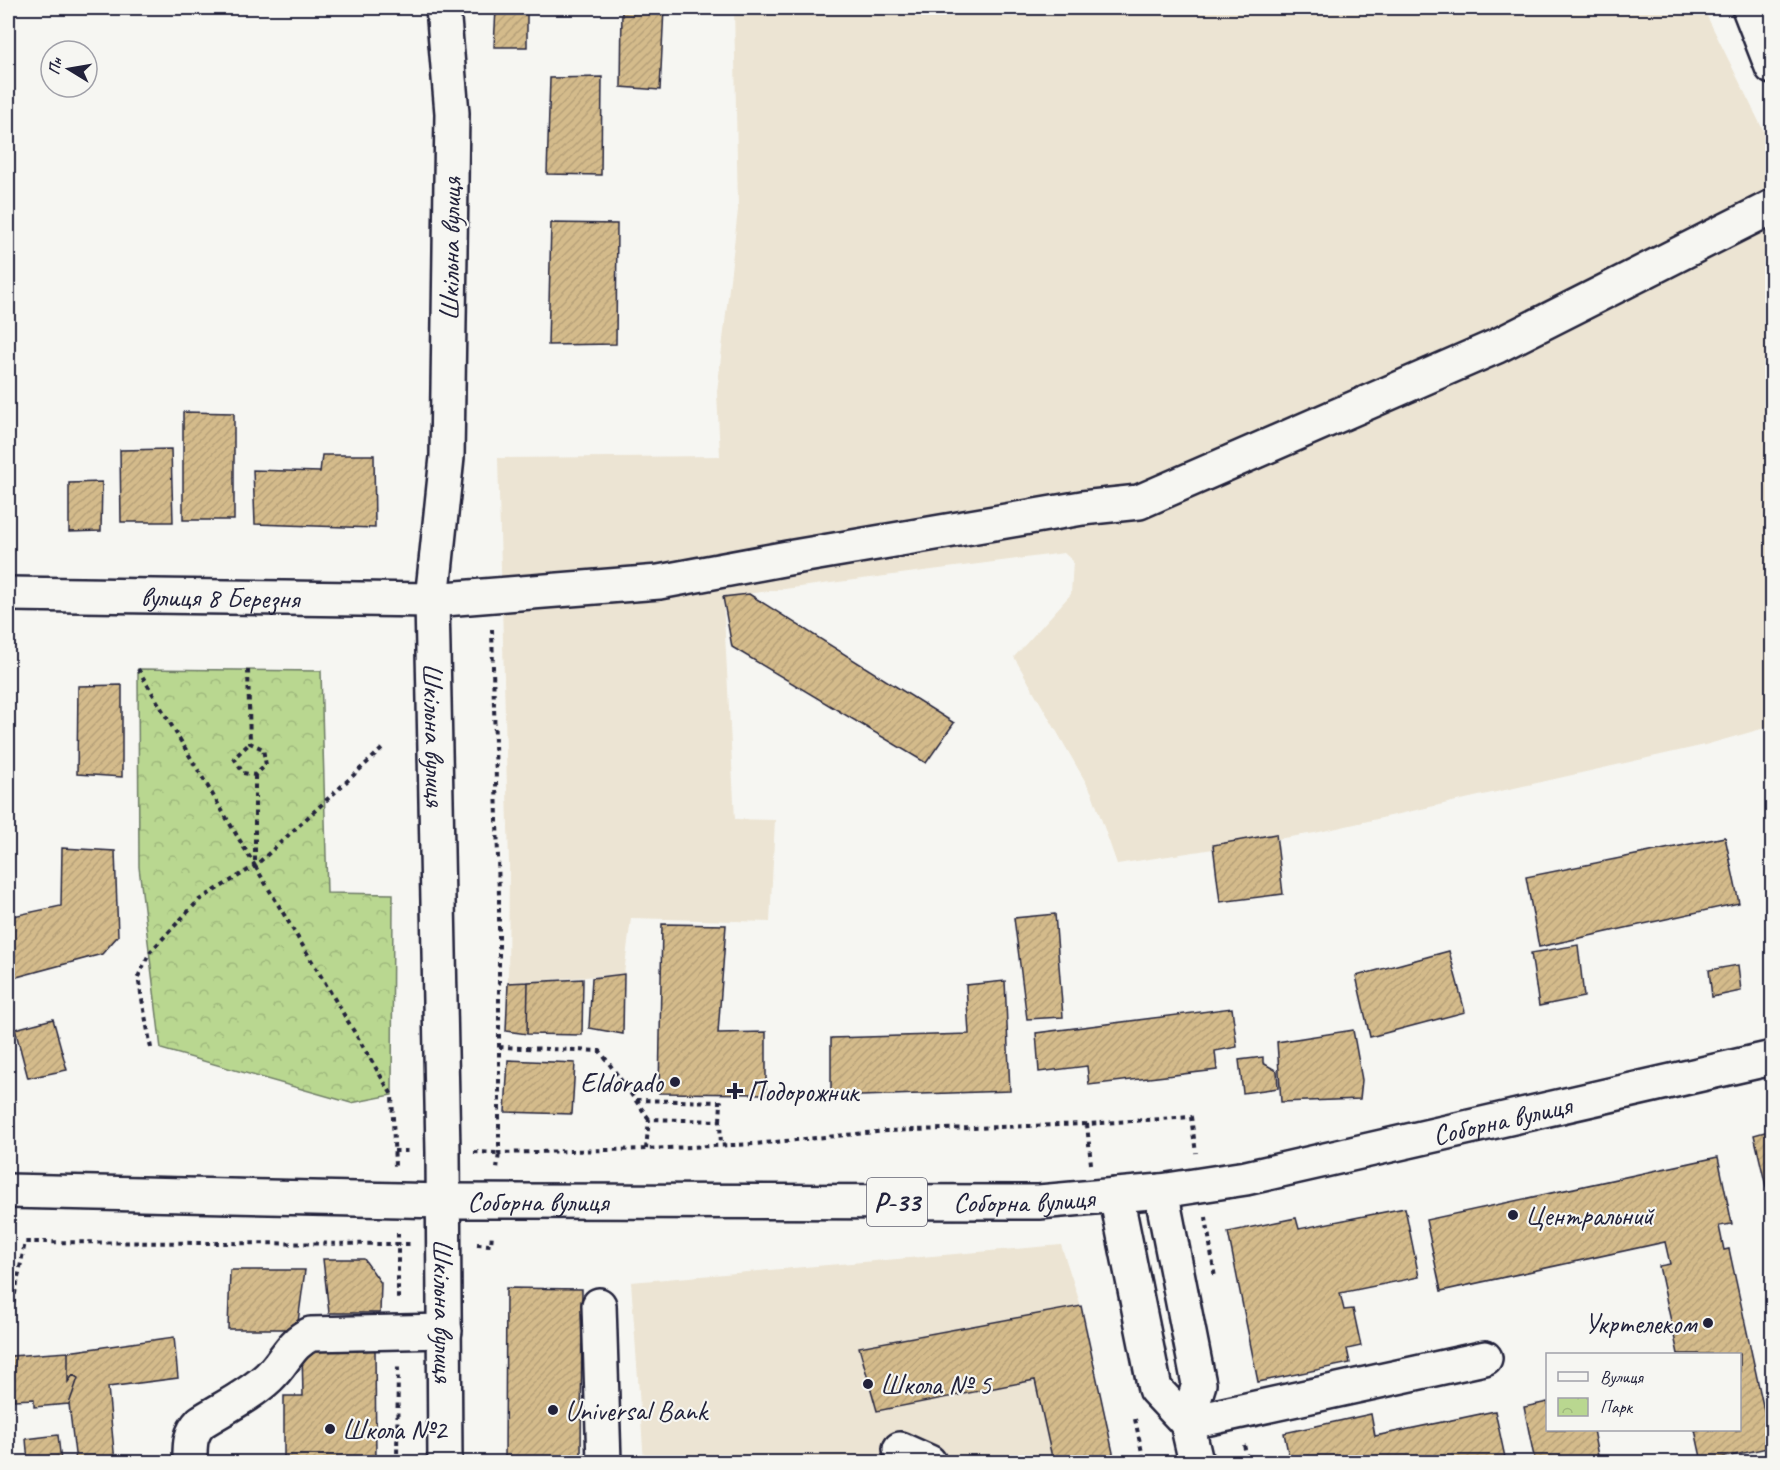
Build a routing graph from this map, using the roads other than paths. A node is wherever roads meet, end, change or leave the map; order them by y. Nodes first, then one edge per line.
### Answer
1 (442, 8) edge
2 (1749, 8) edge
3 (1773, 67) edge
4 (1773, 207) edge
5 (8, 594) edge
6 (432, 600) junction
7 (1773, 1058) edge
8 (8, 1191) edge
9 (1161, 1191) junction
10 (1116, 1195) junction
11 (444, 1201) junction
12 (599, 1305) dead end
13 (445, 1331) junction
14 (1485, 1358) dead end
15 (1187, 1423) junction
16 (900, 1449) dead end
17 (190, 1462) edge
18 (445, 1462) edge
19 (604, 1462) edge
20 (929, 1462) edge
21 (1196, 1462) edge

1 - 6 street, Шкільна вулиця
2 - 3 street
4 - 6 street, вулиця 8 Березня
5 - 6 street, вулиця 8 Березня
6 - 11 street, Шкільна вулиця
7 - 9 street, Соборна вулиця / Р-33
8 - 11 street, Соборна вулиця / Р-33
9 - 10 street, Соборна вулиця / Р-33
9 - 15 street
10 - 11 street, Соборна вулиця / Р-33
10 - 15 street
11 - 13 street, Шкільна вулиця
12 - 19 street
13 - 17 street
13 - 18 street, Шкільна вулиця
14 - 15 street
15 - 21 street
16 - 20 street

